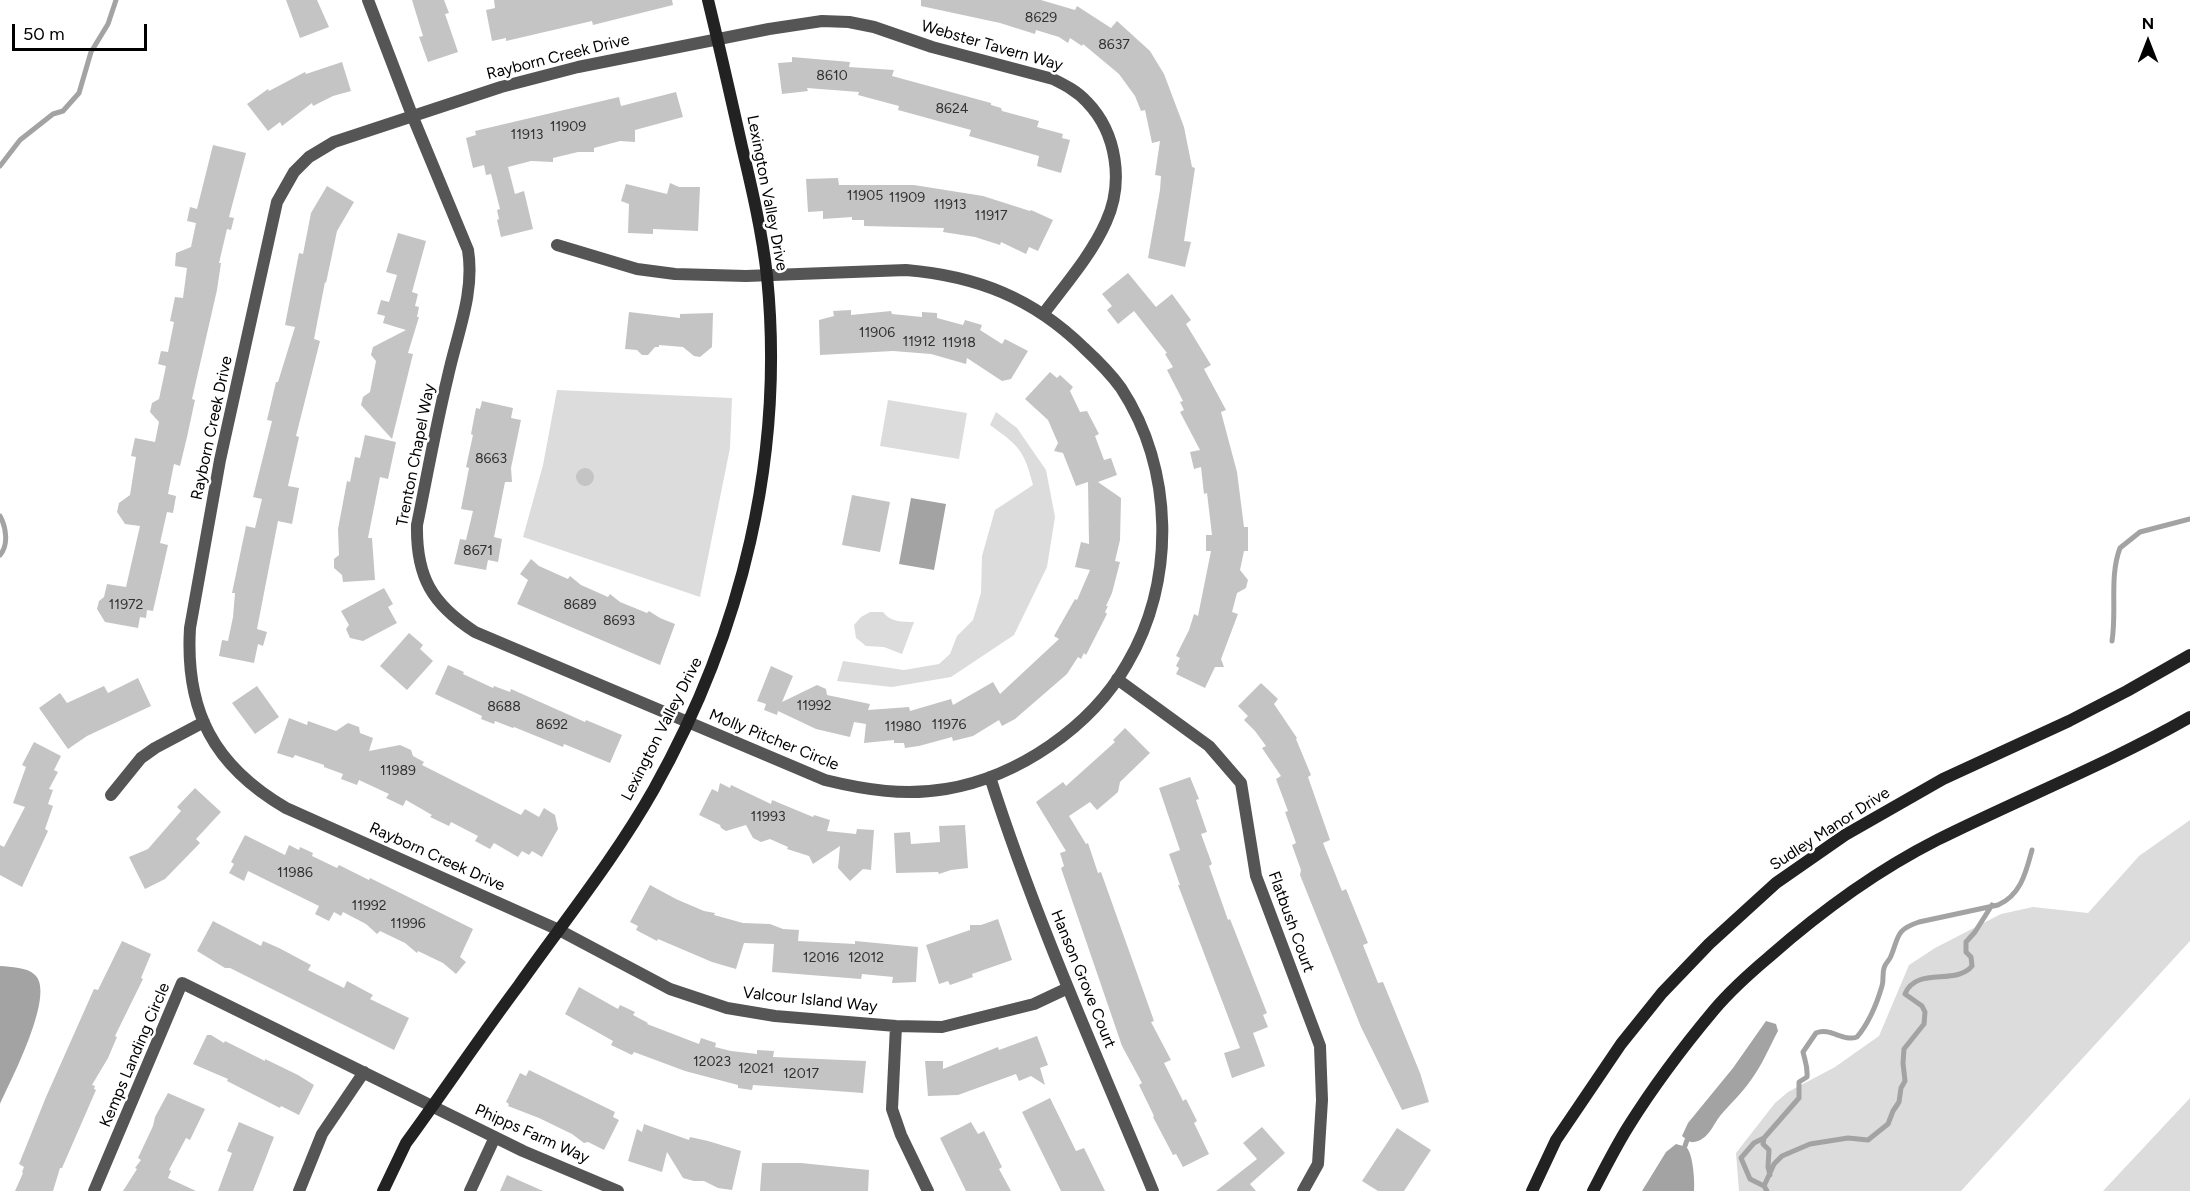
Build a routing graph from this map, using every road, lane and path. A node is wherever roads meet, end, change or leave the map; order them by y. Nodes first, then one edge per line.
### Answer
1 (368, 0) edge
2 (708, 0) edge
3 (718, 39) junction
4 (412, 115) junction
5 (557, 245) dead end
6 (766, 275) junction
7 (1044, 313) junction
8 (2190, 655) edge
9 (1118, 679) junction
10 (2190, 717) edge
11 (204, 722) junction
12 (688, 723) junction
13 (990, 777) junction
14 (111, 795) dead end
15 (559, 930) junction
16 (1068, 988) junction
17 (896, 1026) junction
18 (364, 1072) junction
19 (432, 1106) junction
20 (495, 1137) junction
21 (94, 1191) edge
22 (299, 1191) edge
23 (383, 1191) edge
24 (470, 1191) edge
25 (618, 1191) edge
26 (928, 1191) edge
27 (1153, 1191) edge
28 (1303, 1191) edge
29 (1532, 1191) edge
30 (1593, 1191) edge

1 - 4 street, Trenton Chapel Way
2 - 3 main road, Lexington Valley Drive
3 - 4 street, Rayborn Creek Drive
3 - 6 main road, Lexington Valley Drive
3 - 7 street, Webster Tavern Way
4 - 11 street, Rayborn Creek Drive
4 - 12 street, Trenton Chapel Way
5 - 6 street, Molly Pitcher Circle
6 - 7 street, Molly Pitcher Circle
6 - 12 main road, Lexington Valley Drive
7 - 9 street, Molly Pitcher Circle
8 - 29 main road, Sudley Manor Drive
9 - 13 street, Molly Pitcher Circle
9 - 28 street, Flatbush Court
10 - 30 main road
11 - 14 street
11 - 15 street, Rayborn Creek Drive
12 - 13 street, Molly Pitcher Circle
12 - 15 main road, Lexington Valley Drive
13 - 16 street, Hanson Grove Court
15 - 17 street, Valcour Island Way
15 - 19 main road, Lexington Valley Drive
16 - 17 street, Valcour Island Way
16 - 27 street, Hanson Grove Court
17 - 26 street
18 - 19 street, Kemps Landing Circle
18 - 21 street, Kemps Landing Circle
18 - 22 street
19 - 20 street, Phipps Farm Way
19 - 23 main road, Lexington Valley Drive
20 - 24 street
20 - 25 street, Phipps Farm Way

